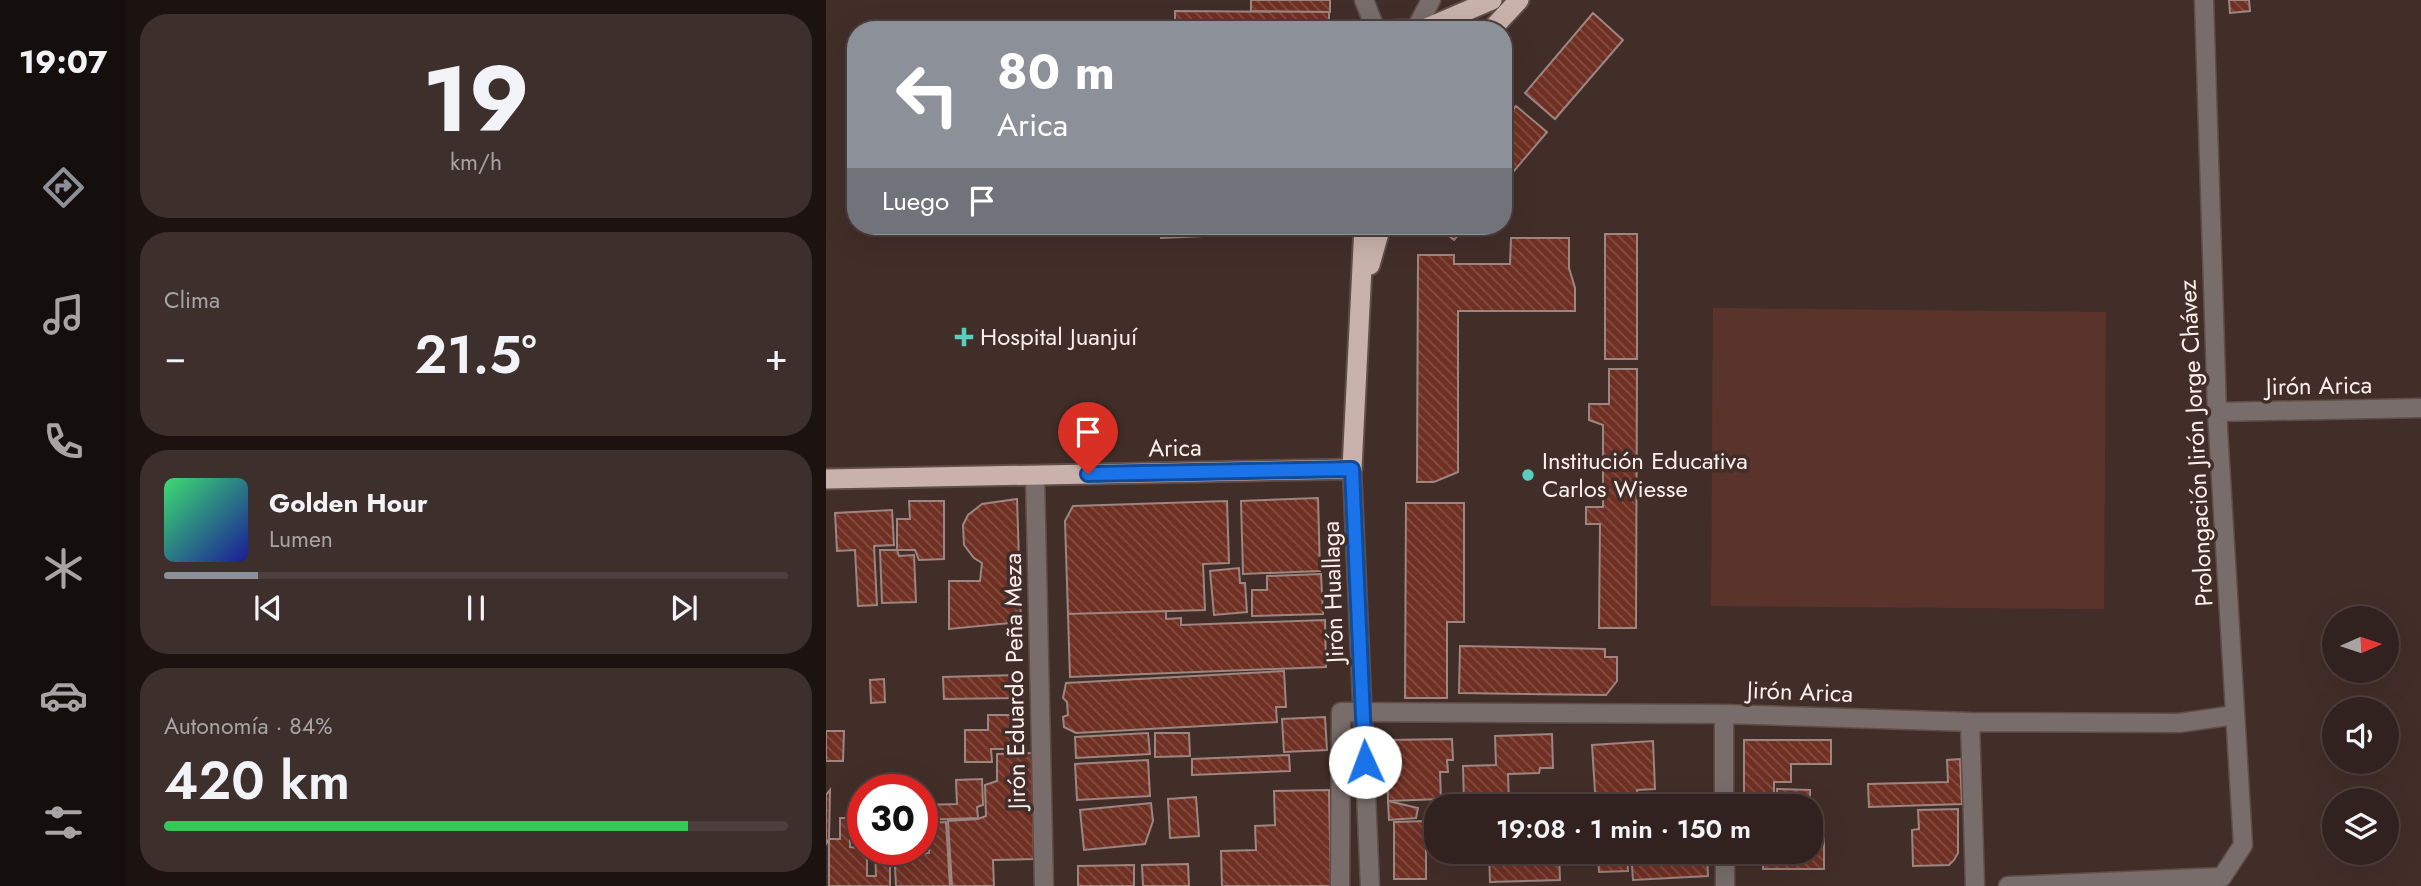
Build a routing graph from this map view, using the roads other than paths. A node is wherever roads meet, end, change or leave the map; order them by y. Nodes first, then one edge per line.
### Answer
1 (1364, 0) edge
2 (1431, 0) edge
3 (1492, 0) edge
4 (1519, 0) edge
5 (2204, 0) edge
6 (1372, 21) edge
7 (1423, 21) edge
8 (1443, 21) edge
9 (1499, 21) edge
10 (1364, 235) edge
11 (1378, 235) edge
12 (1361, 296) junction
13 (2421, 408) edge
14 (2217, 412) junction
15 (1352, 469) junction
16 (1035, 475) junction
17 (826, 479) edge
18 (1363, 713) junction
19 (1724, 715) junction
20 (2235, 715) junction
21 (1969, 722) junction
22 (1724, 794) edge
23 (1725, 864) edge
24 (1044, 886) edge
25 (1340, 886) edge
26 (1370, 886) edge
27 (1725, 886) edge
28 (1975, 886) edge
29 (2008, 886) edge

1 - 6 street
2 - 7 street
3 - 8 highway
4 - 9 highway
5 - 14 street, Prolongación Jirón Jorge Chávez
10 - 12 highway
11 - 12 highway
12 - 15 highway
13 - 14 street, Jirón Arica
14 - 20 street, Prolongación Jirón Jorge Chávez
15 - 16 highway, Arica
15 - 18 street, Jirón Huallaga
16 - 17 highway, Arica
16 - 24 street, Jirón Eduardo Peña Meza
18 - 19 street, Jirón Arica
18 - 25 street
18 - 26 street, Jirón Huallaga
19 - 21 street, Jirón Arica
19 - 22 street
20 - 21 street, Jirón Arica
20 - 29 street, Prolongación Jirón Jorge Chávez
21 - 28 street
23 - 27 street

